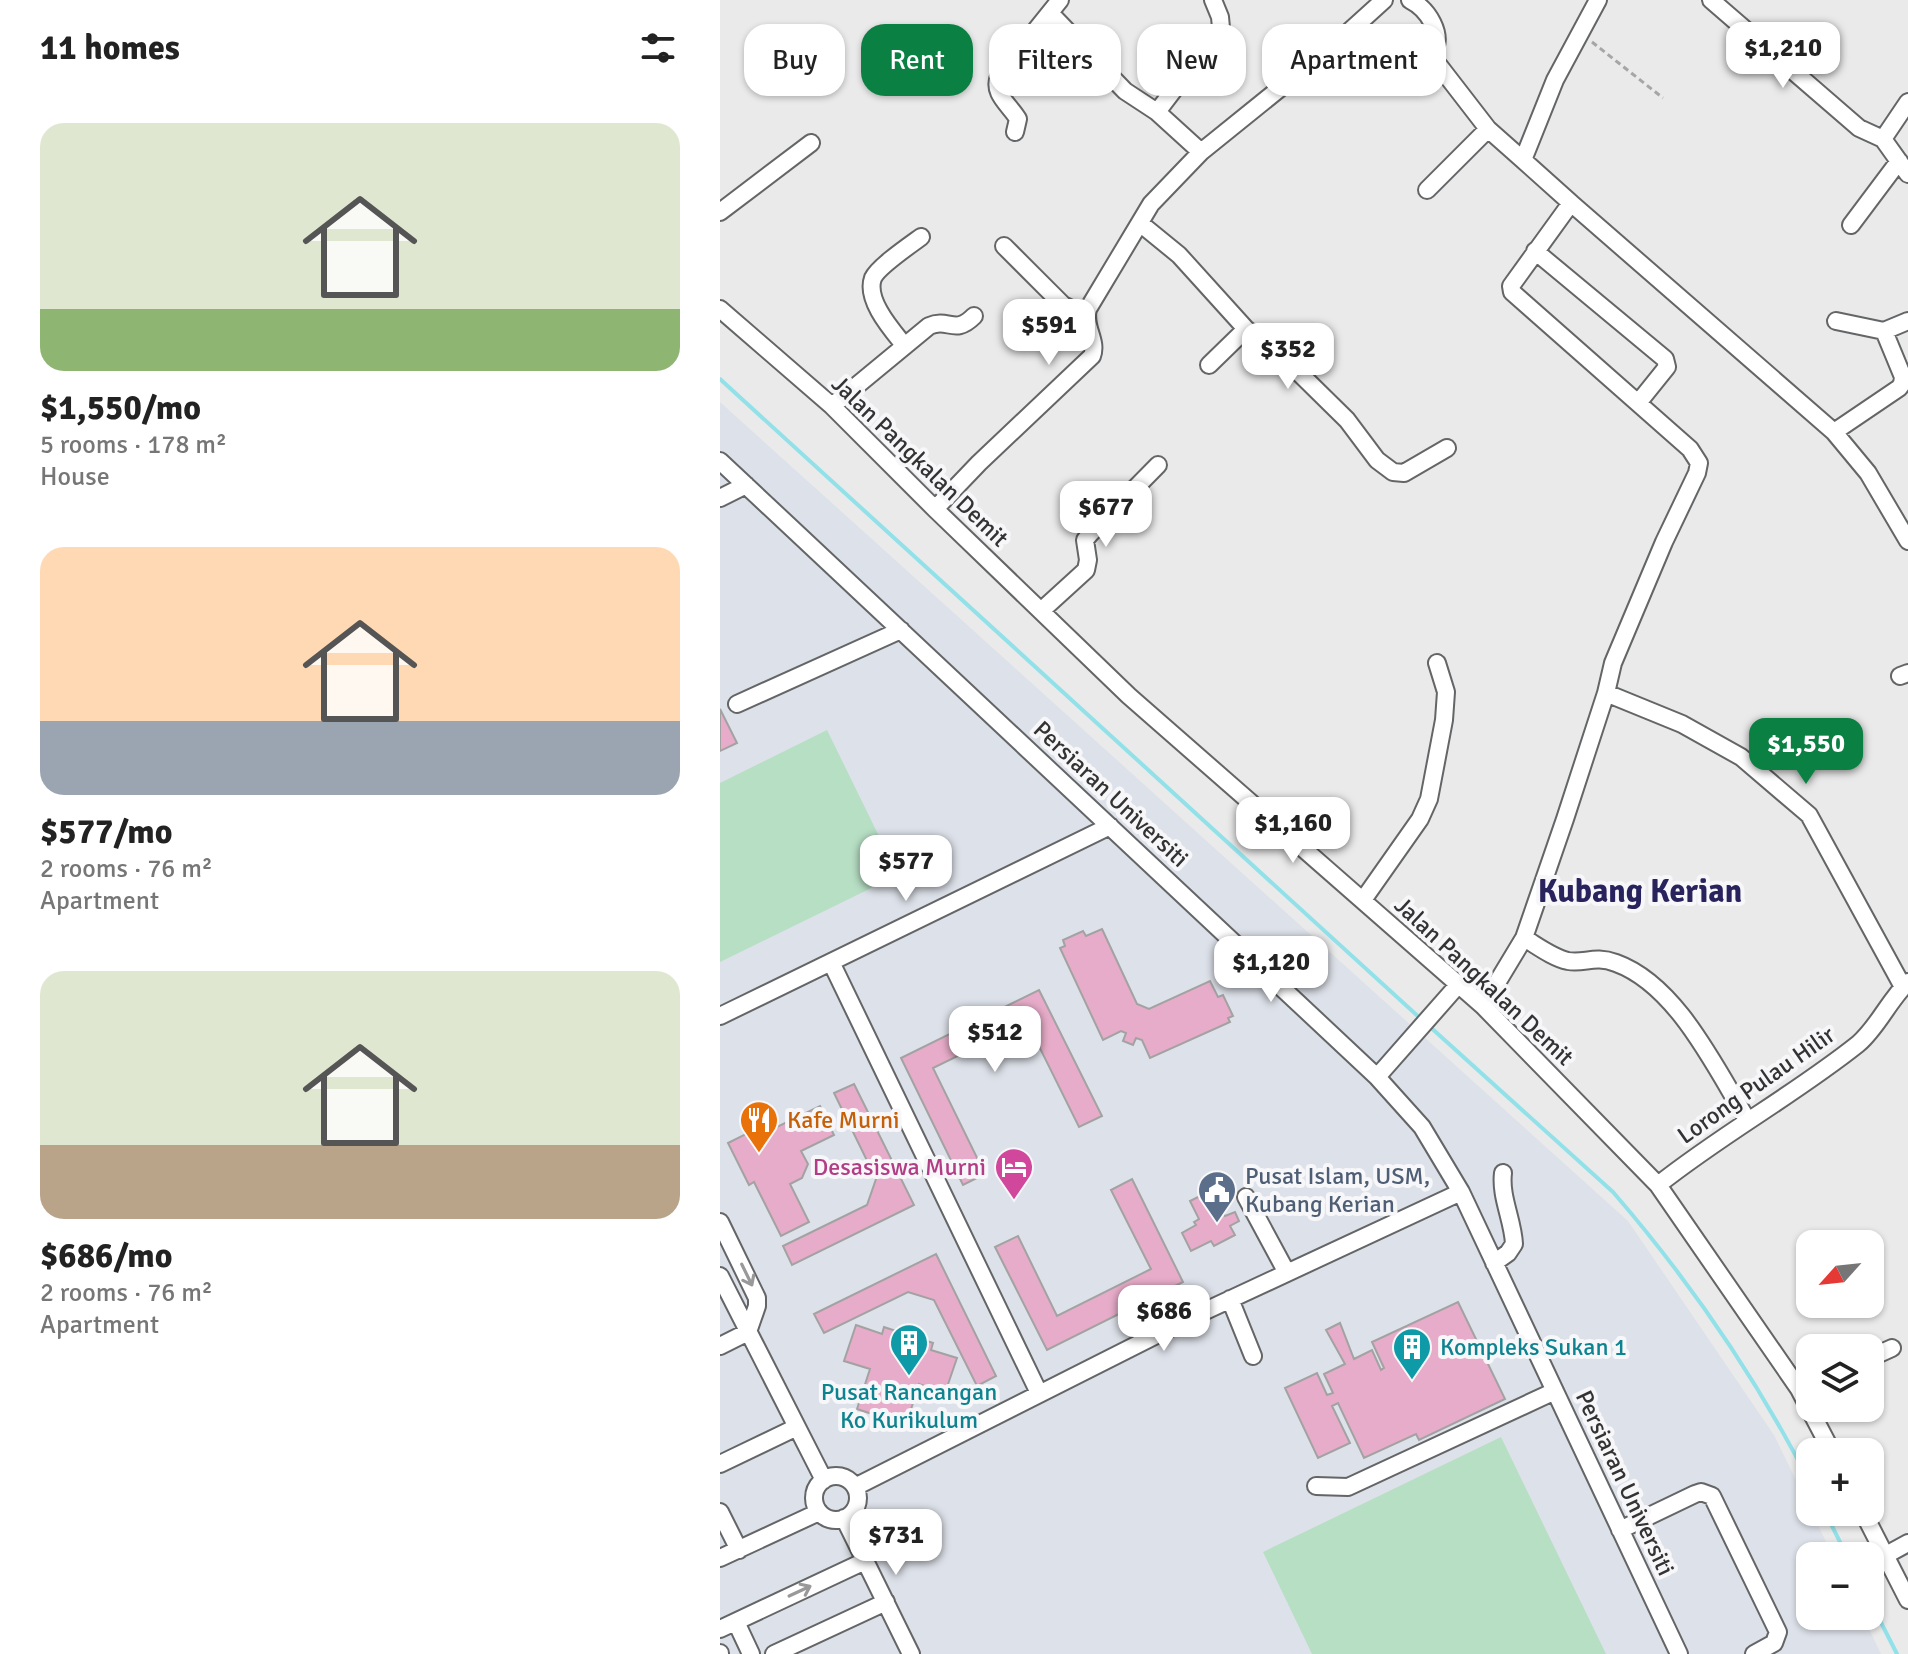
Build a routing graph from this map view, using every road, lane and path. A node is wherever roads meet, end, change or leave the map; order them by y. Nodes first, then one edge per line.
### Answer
1 (1213, 0) edge
2 (1384, 0) edge
3 (1410, 0) edge
4 (1598, 0) edge
5 (1711, 0) edge
6 (1055, 6) edge
7 (1578, 34) junction
8 (1663, 98) dead end
9 (1908, 102) edge
10 (1157, 112) junction
11 (1488, 129) junction
12 (1015, 132) dead end
13 (1883, 139) junction
14 (811, 143) dead end
15 (1201, 152) junction
16 (1523, 160) junction
17 (1904, 168) edge
18 (1427, 190) dead end
19 (1571, 203) junction
20 (720, 212) edge
21 (1141, 224) junction
22 (1851, 225) dead end
23 (921, 237) dead end
24 (1004, 246) dead end
25 (1535, 251) junction
26 (720, 309) edge
27 (1088, 309) junction
28 (974, 316) dead end
29 (1836, 321) dead end
30 (1908, 321) edge
31 (1246, 329) junction
32 (1884, 331) junction
33 (904, 345) junction
34 (1209, 365) dead end
35 (1638, 403) junction
36 (832, 406) junction
37 (1834, 432) junction
38 (1447, 448) dead end
39 (720, 461) edge
40 (1158, 465) dead end
41 (746, 485) junction
42 (720, 498) edge
43 (935, 509) junction
44 (1908, 541) edge
45 (1041, 611) junction
46 (901, 630) junction
47 (1437, 663) dead end
48 (1606, 693) junction
49 (737, 704) dead end
50 (1110, 826) junction
51 (1363, 900) junction
52 (1524, 938) junction
53 (831, 962) junction
54 (1458, 985) junction
55 (1906, 985) edge
56 (1483, 1006) junction
57 (720, 1016) edge
58 (1377, 1077) junction
59 (1748, 1121) junction
60 (1503, 1173) dead end
61 (1658, 1185) junction
62 (1461, 1192) junction
63 (1246, 1197) dead end
64 (720, 1222) edge
65 (1494, 1263) junction
66 (1287, 1273) junction
67 (720, 1276) edge
68 (724, 1294) edge
69 (1230, 1299) junction
70 (748, 1332) junction
71 (720, 1346) edge
72 (1892, 1348) dead end
73 (1884, 1352) edge
74 (1253, 1356) dead end
75 (1796, 1375) edge
76 (1555, 1391) junction
77 (1039, 1393) junction
78 (797, 1427) junction
79 (720, 1464) edge
80 (824, 1480) junction
81 (1316, 1486) dead end
82 (855, 1487) junction
83 (720, 1512) edge
84 (819, 1512) junction
85 (844, 1518) junction
86 (1870, 1526) edge
87 (1620, 1530) junction
88 (1908, 1543) edge
89 (739, 1550) junction
90 (1886, 1555) junction
91 (720, 1558) edge
92 (865, 1561) junction
93 (1908, 1600) edge
94 (886, 1602) junction
95 (728, 1626) edge
96 (751, 1654) edge
97 (774, 1654) edge
98 (911, 1654) edge
99 (1679, 1654) edge
100 (1754, 1654) edge

1 - 10 street
2 - 15 street
3 - 11 street
4 - 7 street
5 - 13 street
6 - 10 street
6 - 12 street
7 - 8 path
7 - 16 street
9 - 13 street
10 - 15 street
11 - 16 street
11 - 18 street
13 - 17 street
14 - 20 street
15 - 21 street
16 - 19 street
17 - 22 street
19 - 25 street
19 - 37 street
21 - 27 street
21 - 31 street
23 - 33 street
24 - 27 street
25 - 35 street
25 - 35 street
26 - 36 street, Jalan Pangkalan Demit
27 - 43 street
28 - 33 street
29 - 32 street
30 - 32 street
31 - 34 street
31 - 38 street
32 - 37 street
33 - 36 street
35 - 48 street
36 - 43 street, Jalan Pangkalan Demit
37 - 44 street
39 - 41 street, Persiaran Universiti
40 - 45 street
41 - 42 street
41 - 46 street, Persiaran Universiti
43 - 45 street, Jalan Pangkalan Demit
45 - 51 street, Jalan Pangkalan Demit
46 - 49 street
46 - 50 street, Persiaran Universiti
47 - 51 street
48 - 52 street
48 - 55 street
50 - 53 street
50 - 58 street, Persiaran Universiti
51 - 54 street, Jalan Pangkalan Demit
52 - 56 street
52 - 59 street
53 - 57 street
53 - 77 street
54 - 56 street, Jalan Pangkalan Demit
54 - 58 street
55 - 59 street, Lorong Pulau Hilir
56 - 61 street, Jalan Pangkalan Demit
58 - 62 street, Persiaran Universiti
59 - 61 street, Lorong Pulau Hilir
60 - 65 street
61 - 75 street, Jalan Pangkalan Demit
62 - 65 street, Persiaran Universiti
62 - 66 street
63 - 66 street
64 -> 70 street
65 - 76 street, Persiaran Universiti
66 - 69 street
67 - 68 street
68 - 70 street
69 - 74 street
69 - 77 street
70 - 71 street
70 - 78 street
72 - 73 street
76 - 81 street
76 - 87 street, Persiaran Universiti
77 - 82 street
78 - 79 street
78 - 80 street
80 - 82 street
80 - 84 street
82 - 85 street
83 - 89 street
84 - 85 street
84 - 89 street
85 - 92 street
86 - 90 street
87 - 99 street, Persiaran Universiti
87 - 100 street
88 - 90 street
89 - 91 street
90 - 93 street
92 - 94 street
95 -> 92 street
94 - 97 street
94 - 98 street
95 - 96 street

